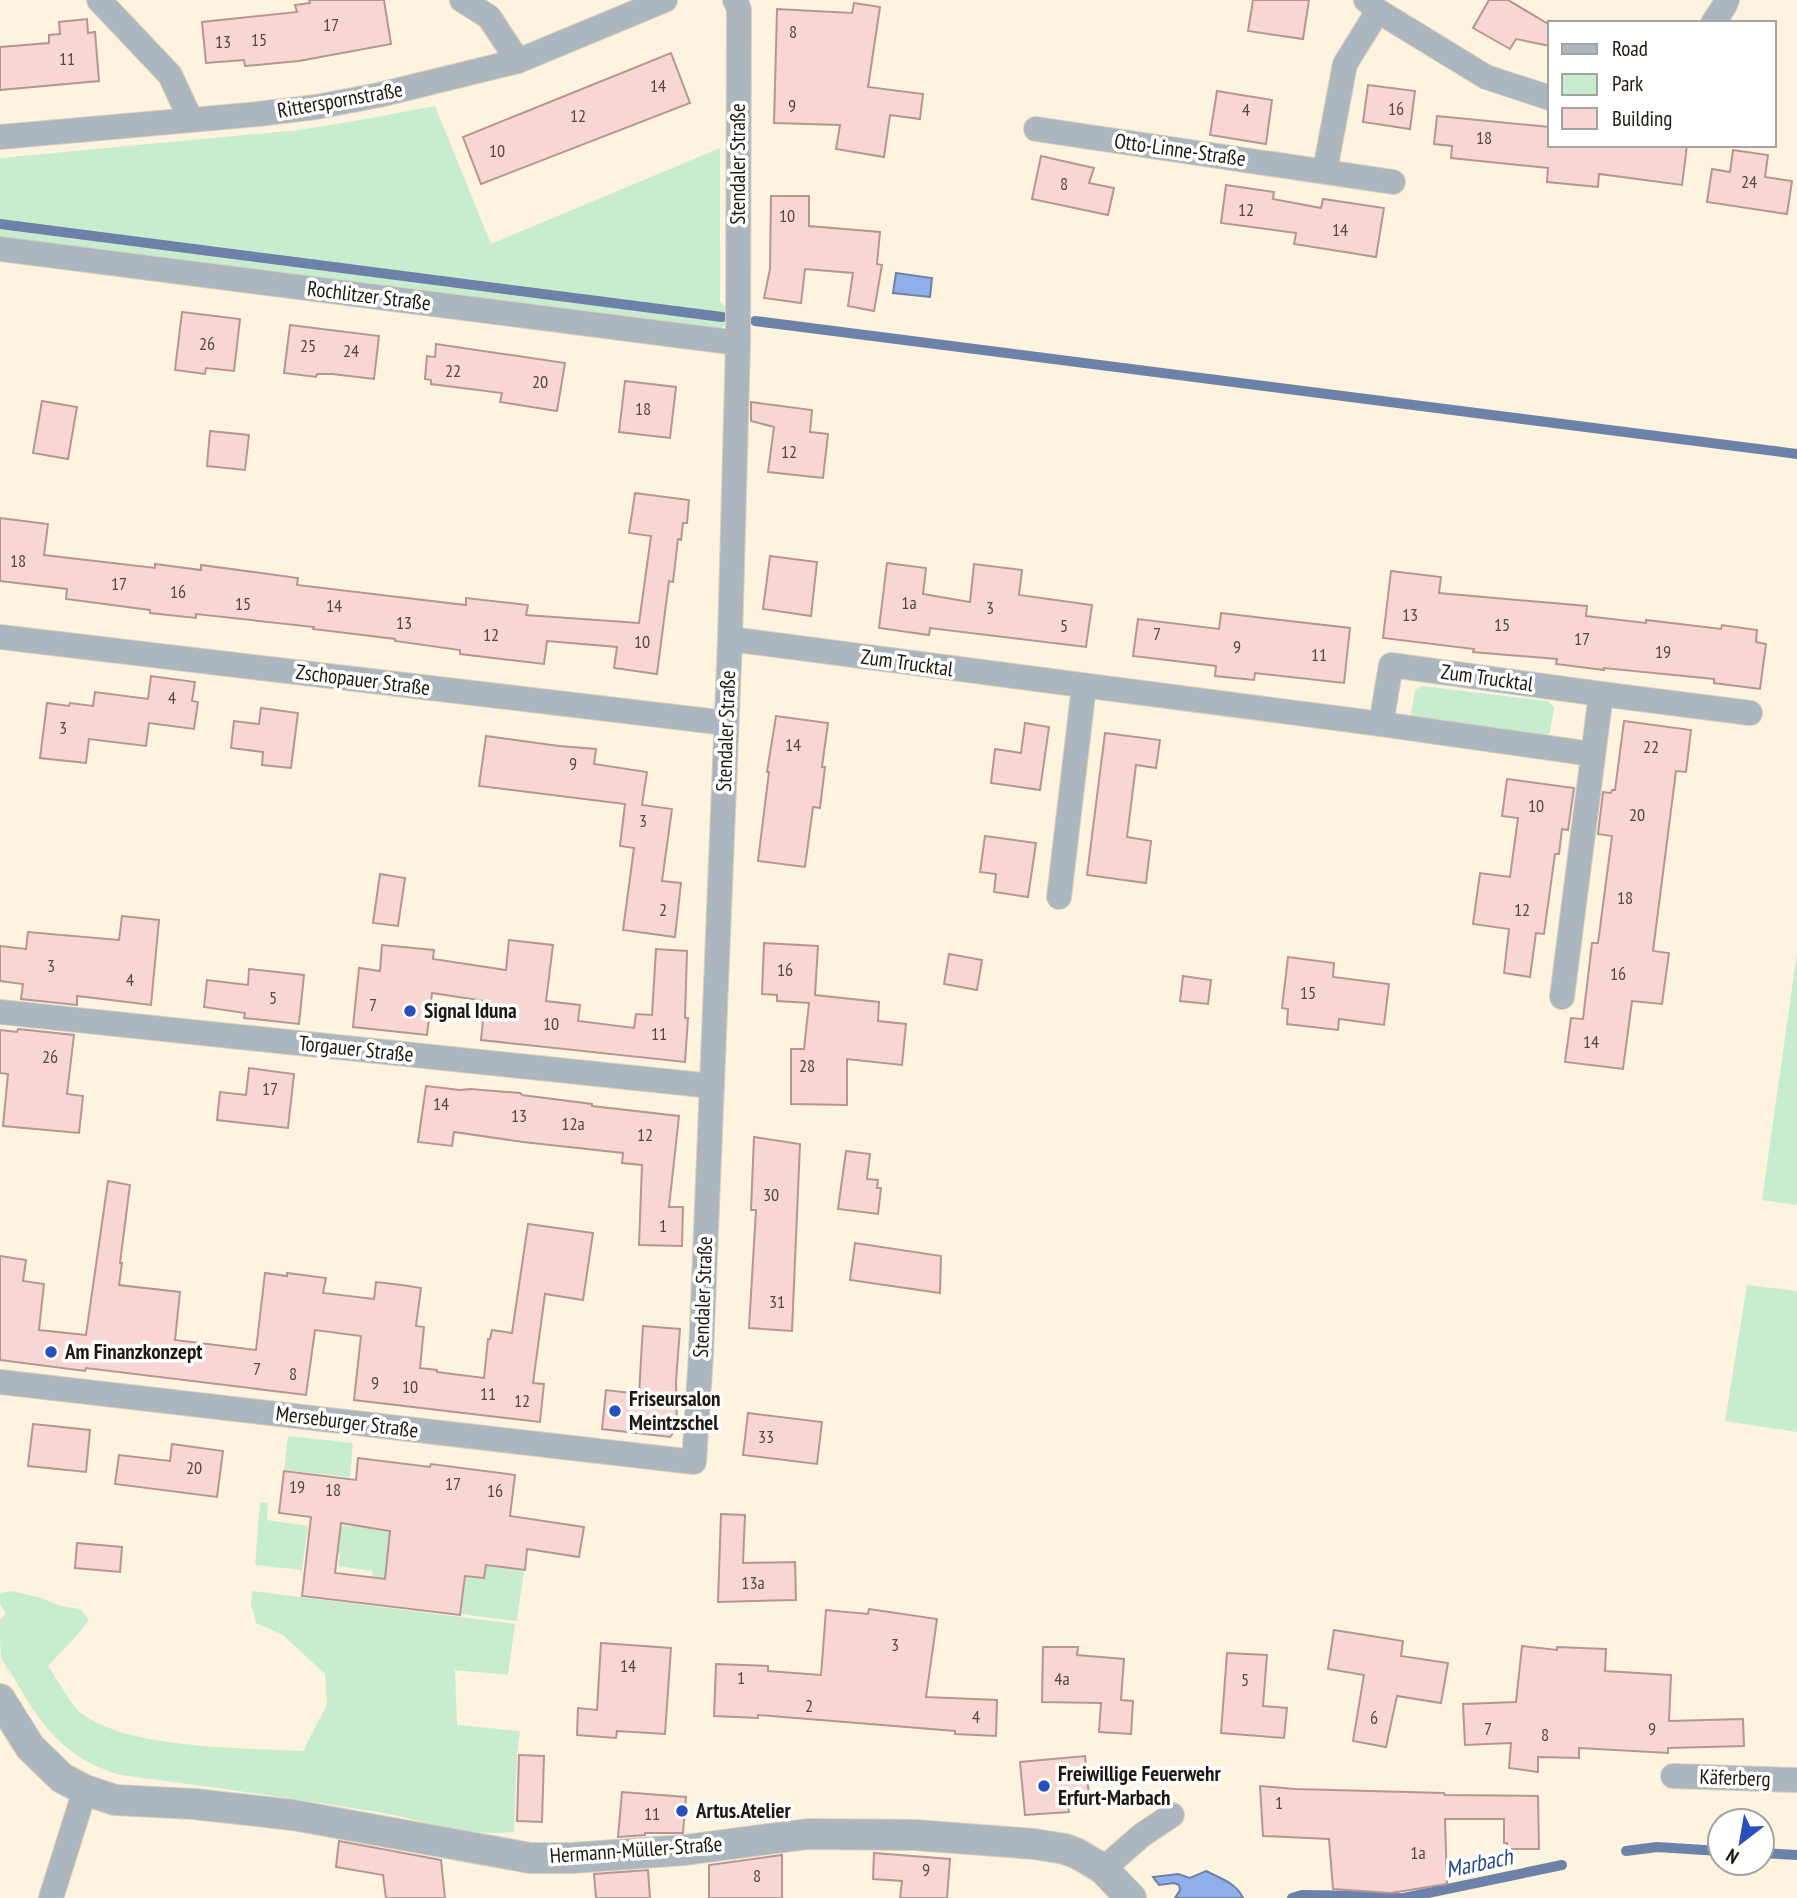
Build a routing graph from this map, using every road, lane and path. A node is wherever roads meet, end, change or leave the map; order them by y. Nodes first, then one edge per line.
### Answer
1 (99, 0) edge
2 (462, 0) edge
3 (665, 0) edge
4 (735, 0) edge
5 (1727, 0) edge
6 (1372, 5) edge
7 (1714, 21) edge
8 (518, 61) junction
9 (1548, 97) edge
10 (191, 120) junction
11 (1036, 129) dead end
12 (0, 137) edge
13 (1325, 170) junction
14 (1394, 181) dead end
15 (0, 249) edge
16 (738, 343) junction
17 (0, 637) edge
18 (730, 639) junction
19 (1084, 686) junction
20 (1601, 694) junction
21 (1750, 713) dead end
22 (726, 723) junction
23 (1381, 724) junction
24 (1592, 754) junction
25 (1059, 897) dead end
26 (1562, 997) dead end
27 (0, 1012) edge
28 (712, 1086) junction
29 (0, 1382) edge
30 (694, 1462) joint
31 (0, 1699) edge
32 (1673, 1776) dead end
33 (1797, 1780) edge
34 (85, 1790) junction
35 (1172, 1815) dead end
36 (1103, 1869) junction
37 (51, 1898) edge
38 (1131, 1898) edge

1 - 10 street
2 - 8 street
3 - 8 street, Ritterspornstraße
4 - 16 street, Stendaler Straße
5 - 7 street
6 - 9 street
6 - 13 street
8 - 10 street, Ritterspornstraße
10 - 12 street, Ritterspornstraße
11 - 13 street, Otto-Linne-Straße
13 - 14 street, Otto-Linne-Straße
15 - 16 street, Rochlitzer Straße
16 - 18 street, Stendaler Straße
17 - 22 street, Zschopauer Straße
18 - 19 street, Zum Trucktal
18 - 22 street, Stendaler Straße
19 - 23 street, Zum Trucktal
19 - 25 street
20 - 21 street, Zum Trucktal
20 - 23 street, Zum Trucktal
20 - 24 street
22 - 28 street, Stendaler Straße
23 - 24 street, Zum Trucktal
24 - 26 street
27 - 28 street, Torgauer Straße
28 - 30 street, Stendaler Straße
29 - 30 street, Merseburger Straße
31 - 34 street, Hermann-Müller-Straße
32 - 33 street, Käferberg
34 - 36 street, Hermann-Müller-Straße
34 - 37 street
35 - 36 street
36 - 38 street, Hermann-Müller-Straße

